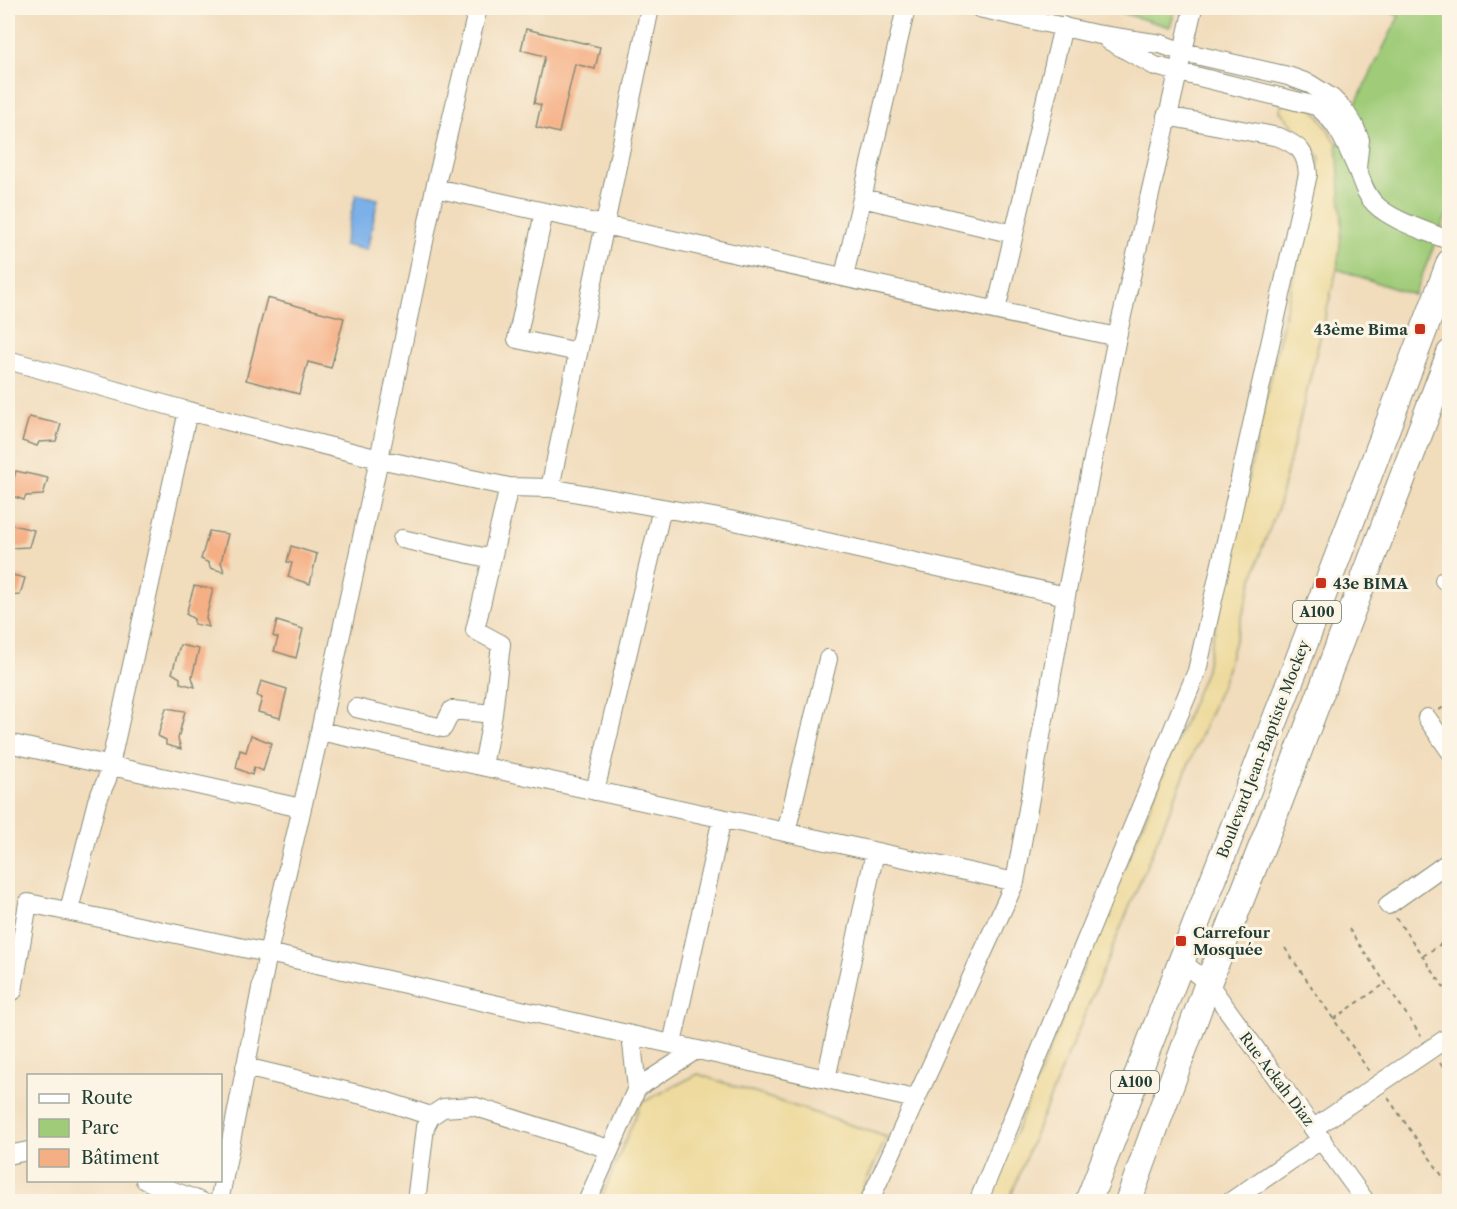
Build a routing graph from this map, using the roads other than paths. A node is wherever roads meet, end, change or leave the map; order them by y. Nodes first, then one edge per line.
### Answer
1 (478, 8) edge
2 (650, 8) edge
3 (906, 8) edge
4 (979, 8) edge
5 (1193, 8) edge
6 (1003, 10) edge
7 (1063, 26) junction
8 (1095, 34) junction
9 (1161, 44) junction
10 (1183, 52) junction
11 (1155, 66) junction
12 (1178, 72) junction
13 (1166, 116) junction
14 (1357, 168) junction
15 (435, 188) junction
16 (862, 198) junction
17 (544, 212) junction
18 (605, 225) junction
19 (1014, 234) junction
20 (1449, 241) edge
21 (1449, 262) edge
22 (844, 276) junction
23 (996, 310) junction
24 (1117, 337) junction
25 (578, 352) junction
26 (1449, 353) edge
27 (8, 360) edge
28 (188, 411) junction
29 (379, 459) junction
30 (509, 487) junction
31 (550, 488) junction
32 (662, 508) junction
33 (402, 539) dead end
34 (492, 559) junction
35 (1066, 596) junction
36 (828, 659) dead end
37 (356, 708) dead end
38 (493, 714) junction
39 (1427, 718) dead end
40 (320, 731) junction
41 (8, 743) edge
42 (1449, 751) edge
43 (110, 766) junction
44 (483, 766) junction
45 (595, 791) junction
46 (301, 808) junction
47 (722, 818) junction
48 (786, 832) junction
49 (875, 852) junction
50 (1449, 861) edge
51 (1015, 882) junction
52 (1388, 905) road end
53 (69, 910) junction
54 (268, 953) junction
55 (1182, 962) junction
56 (1208, 983) junction
57 (13, 991) dead end
58 (632, 1035) junction
59 (1449, 1036) edge
60 (672, 1044) junction
61 (696, 1050) junction
62 (245, 1067) junction
63 (826, 1078) junction
64 (637, 1088) junction
65 (915, 1099) junction
66 (431, 1116) junction
67 (1318, 1133) junction
68 (609, 1149) junction
69 (27, 1151) edge
70 (8, 1155) edge
71 (150, 1182) edge
72 (202, 1202) edge
73 (219, 1202) edge
74 (416, 1202) edge
75 (587, 1202) edge
76 (869, 1202) edge
77 (978, 1202) edge
78 (1088, 1202) edge
79 (1128, 1202) edge
80 (1230, 1202) edge
81 (1366, 1202) edge

1 - 15 street
2 - 18 street
3 - 16 street
4 - 6 street
5 - 10 street
6 - 7 street
7 - 8 street
7 - 19 street
8 - 9 street
8 - 11 street
9 - 10 street
9 - 11 street
10 - 12 street
10 - 14 street
11 - 12 street
12 - 13 street
12 - 14 street
13 - 24 street
13 - 77 street
14 - 20 street
15 - 17 street
15 - 29 street
16 - 19 street
16 - 22 street
17 - 18 street
17 - 25 street
18 - 22 street
18 - 25 street
19 - 23 street
21 - 55 highway, Boulevard Jean-Baptiste Mockey / A100
22 - 23 street
23 - 24 street
24 - 35 street
25 - 31 street
26 - 56 highway, A100
27 - 28 street
28 - 29 street
28 - 43 street
29 - 30 street
29 - 40 street
30 - 31 street
30 - 34 street
31 - 32 street
32 - 35 street
32 - 45 street
33 - 34 street
34 - 38 street
35 - 51 street
36 - 48 street
37 - 38 street
38 - 44 street
39 - 42 street
40 - 44 street
40 - 46 street
41 - 43 street
43 - 46 street
43 - 53 street
44 - 45 street
45 - 47 street
46 - 54 street
47 - 48 street
47 - 60 street
48 - 49 street
49 - 51 street
49 - 63 street
50 - 52 street
51 - 65 street
53 - 54 street
53 - 57 street
54 - 58 street
54 - 62 street
55 - 56 street, Rue Ackah Diaz
55 - 78 highway, Boulevard Jean-Baptiste Mockey / A100
56 - 67 street, Rue Ackah Diaz
56 - 79 highway, A100
58 - 60 street
58 - 64 street
59 - 67 street
60 - 61 street
61 - 63 street
61 - 64 street
62 - 66 street
62 - 73 street
63 - 65 street
64 - 68 street
65 - 76 street
66 - 68 street
66 - 74 street
67 - 80 street
67 - 81 street, Rue Ackah Diaz
68 - 75 street
69 - 70 street
71 - 72 street

